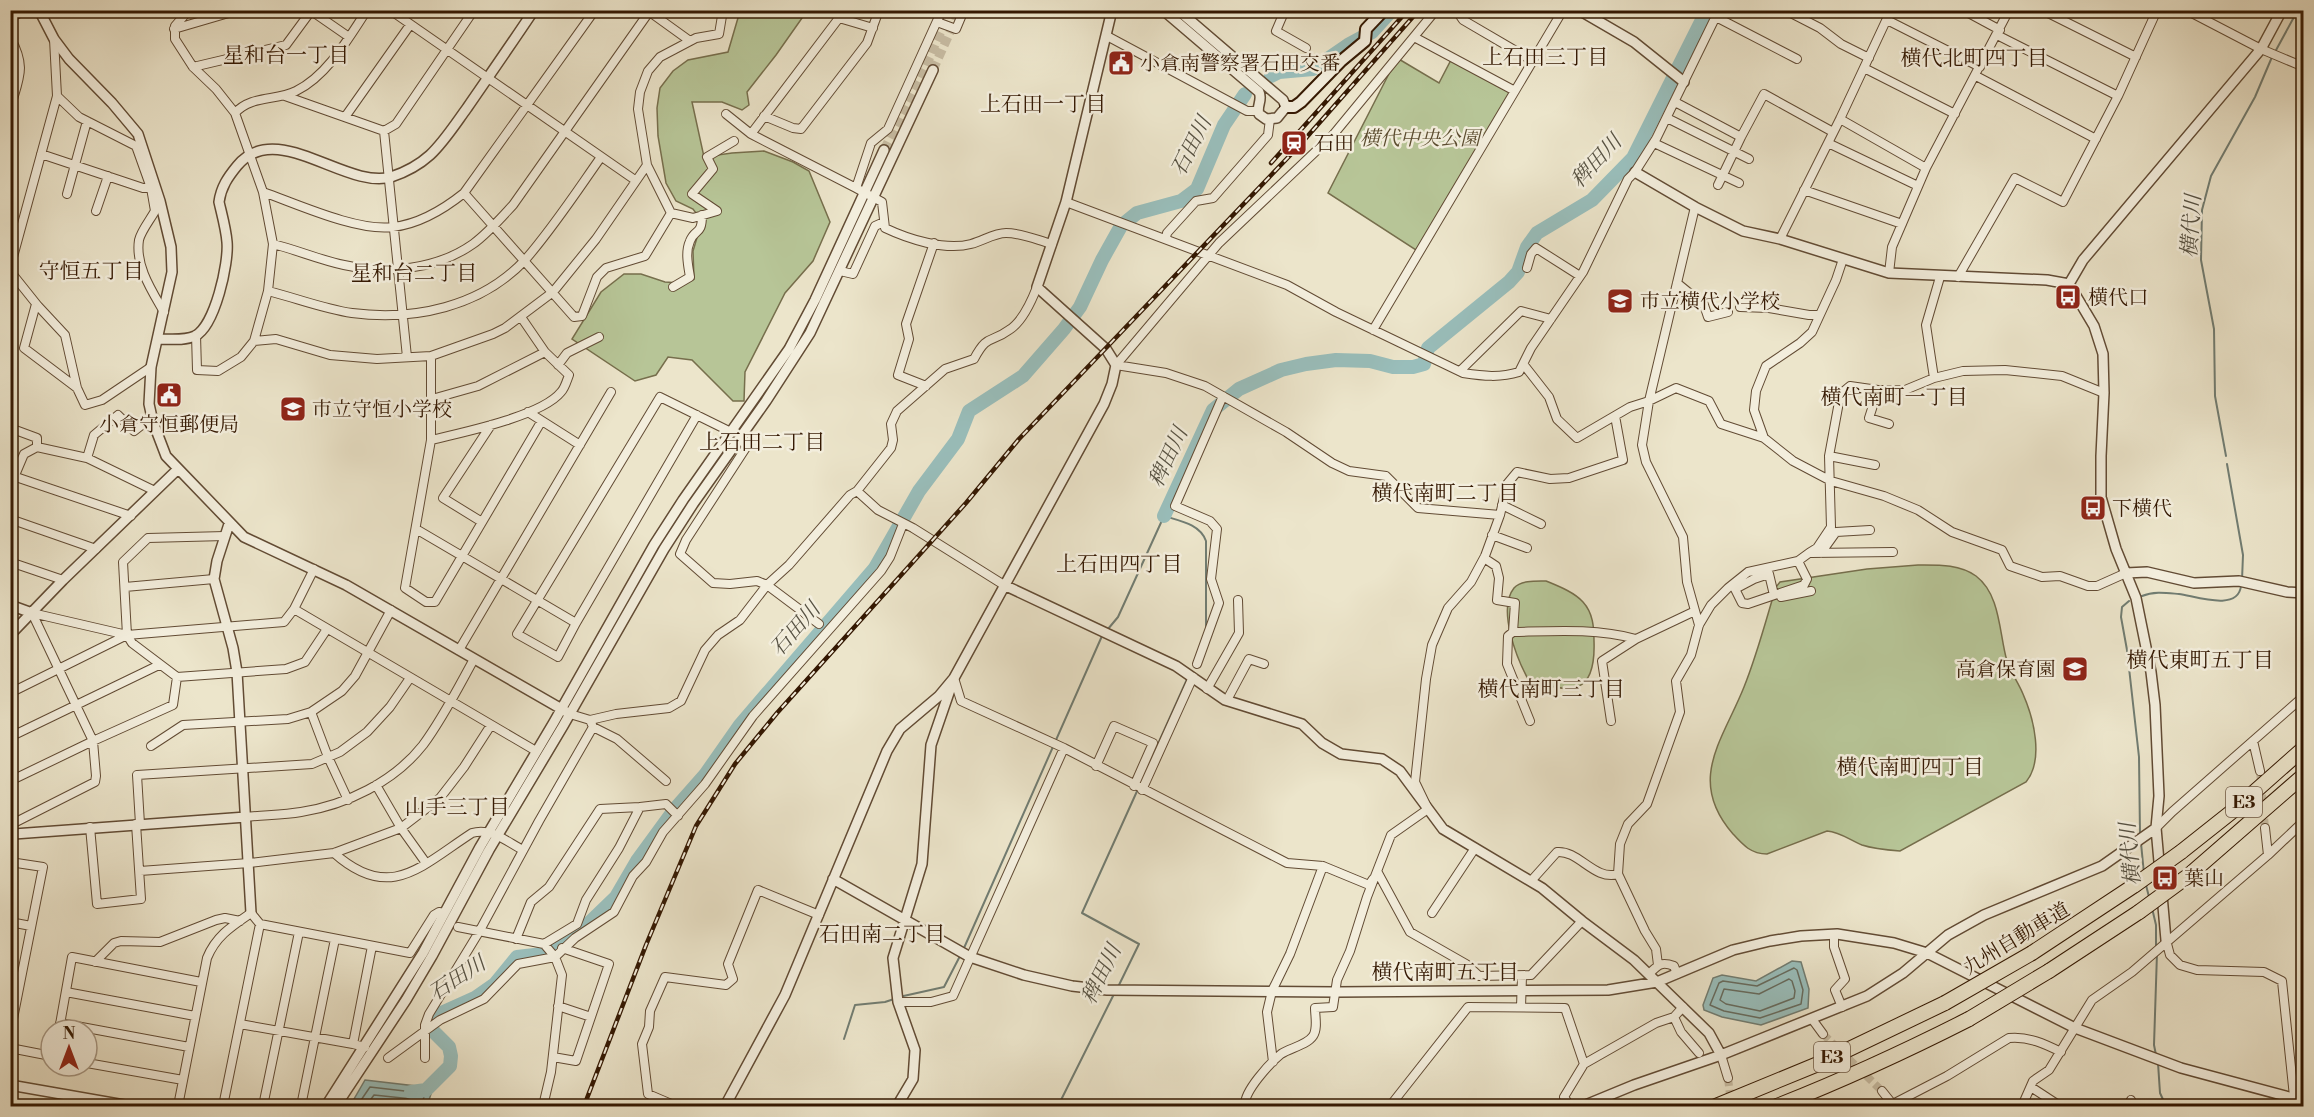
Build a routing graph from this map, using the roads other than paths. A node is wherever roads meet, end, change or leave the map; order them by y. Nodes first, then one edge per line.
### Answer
1 (23, 10) edge
2 (39, 10) edge
3 (189, 10) edge
4 (239, 10) edge
5 (367, 10) edge
6 (390, 10) edge
7 (474, 10) edge
8 (534, 10) edge
9 (595, 10) edge
10 (723, 10) edge
11 (879, 10) edge
12 (942, 10) edge
13 (964, 10) edge
14 (1112, 10) edge
15 (1163, 10) edge
16 (1178, 10) edge
17 (1285, 10) edge
18 (1384, 10) edge
19 (1436, 10) edge
20 (1456, 10) edge
21 (1563, 10) edge
22 (1579, 10) edge
23 (1785, 10) edge
24 (1963, 10) edge
25 (2009, 10) edge
26 (2042, 10) edge
27 (2157, 10) edge
28 (2186, 10) edge
29 (2282, 10) edge
30 (2297, 10) edge
31 (310, 11) edge
32 (648, 11) edge
33 (2304, 11) edge
34 (1889, 13) edge
35 (840, 14) edge
36 (1717, 14) edge
37 (10, 17) edge
38 (937, 22) junction
39 (410, 25) junction
40 (873, 28) junction
41 (174, 29) junction
42 (1998, 33) junction
43 (1107, 36) junction
44 (349, 37) junction
45 (1414, 37) junction
46 (10, 38) edge
47 (54, 39) junction
48 (690, 41) junction
49 (1306, 48) dead end
50 (448, 51) junction
51 (2265, 51) junction
52 (2136, 57) junction
53 (1797, 58) dead end
54 (1869, 58) junction
55 (1533, 61) junction
56 (193, 67) junction
57 (1980, 67) junction
58 (2304, 67) edge
59 (1864, 68) junction
60 (933, 70) tunnel mouth
61 (1976, 76) junction
62 (487, 78) junction
63 (1684, 82) junction
64 (1515, 92) junction
65 (57, 96) junction
66 (285, 96) junction
67 (2118, 96) junction
68 (1675, 102) junction
69 (527, 106) junction
70 (1286, 107) junction
71 (10, 109) edge
72 (1258, 111) junction
73 (235, 113) junction
74 (726, 114) dead end
75 (1955, 114) junction
76 (764, 116) junction
77 (345, 117) junction
78 (1667, 118) junction
79 (1270, 119) junction
80 (1840, 119) junction
81 (87, 121) junction
82 (384, 131) junction
83 (565, 132) junction
84 (1833, 132) junction
85 (751, 134) junction
86 (1741, 136) junction
87 (2096, 139) junction
88 (734, 141) dead end
89 (1654, 143) junction
90 (1828, 143) junction
91 (884, 150) tunnel mouth
92 (1734, 151) junction
93 (42, 154) junction
94 (250, 154) junction
95 (601, 157) junction
96 (1749, 159) dead end
97 (647, 165) junction
98 (76, 166) junction
99 (1926, 168) junction
100 (1635, 172) junction
101 (1722, 175) junction
102 (108, 176) junction
103 (389, 177) junction
104 (635, 180) junction
105 (1739, 183) dead end
106 (1718, 185) dead end
107 (1918, 186) junction
108 (151, 188) junction
109 (860, 190) junction
110 (1804, 190) junction
111 (263, 192) junction
112 (464, 193) junction
113 (67, 194) dead end
114 (874, 197) junction
115 (1066, 202) junction
116 (1695, 207) junction
117 (96, 212) dead end
118 (671, 213) junction
119 (702, 215) junction
120 (884, 222) junction
121 (1902, 224) junction
122 (494, 225) junction
123 (394, 227) junction
124 (1166, 238) junction
125 (1779, 239) junction
126 (934, 243) junction
127 (273, 244) junction
128 (1052, 244) junction
129 (1209, 255) junction
130 (1842, 259) junction
131 (524, 260) junction
132 (1527, 268) dead end
133 (10, 270) edge
134 (398, 270) junction
135 (840, 271) junction
136 (1889, 273) junction
137 (1580, 276) junction
138 (1940, 277) junction
139 (1958, 278) junction
140 (1677, 283) junction
141 (2068, 284) junction
142 (673, 286) dead end
143 (1037, 287) junction
144 (268, 291) junction
145 (554, 292) junction
146 (36, 304) junction
147 (1740, 308) dead end
148 (164, 312) junction
149 (1728, 312) dead end
150 (403, 315) junction
151 (1819, 315) junction
152 (521, 316) junction
153 (1551, 319) junction
154 (1373, 330) junction
155 (196, 335) junction
156 (599, 337) dead end
157 (158, 339) junction
158 (254, 341) junction
159 (545, 352) junction
160 (430, 356) junction
161 (407, 357) junction
162 (558, 365) junction
163 (1116, 365) junction
164 (1524, 365) junction
165 (151, 368) junction
166 (1460, 371) junction
167 (1934, 378) junction
168 (926, 386) junction
169 (78, 388) junction
170 (1878, 390) junction
171 (611, 392) dead end
172 (2104, 393) junction
173 (1222, 396) junction
174 (432, 399) junction
175 (1649, 401) junction
176 (528, 412) junction
177 (697, 415) junction
178 (1615, 416) junction
179 (152, 417) junction
180 (541, 422) junction
181 (1889, 424) dead end
182 (491, 425) junction
183 (10, 428) edge
184 (731, 432) junction
185 (1764, 438) junction
186 (739, 439) junction
187 (431, 440) junction
188 (580, 445) junction
189 (36, 447) junction
190 (1829, 456) junction
191 (87, 458) junction
192 (1875, 465) dead end
193 (178, 469) junction
194 (13, 475) edge
195 (1831, 481) junction
196 (10, 487) edge
197 (155, 491) junction
198 (857, 491) junction
199 (1502, 505) junction
200 (1500, 515) junction
201 (131, 516) junction
202 (10, 519) edge
203 (482, 522) junction
204 (230, 524) junction
205 (903, 524) junction
206 (1541, 524) dead end
207 (416, 529) junction
208 (1870, 530) dead end
209 (1492, 535) junction
210 (225, 536) junction
211 (1527, 548) dead end
212 (96, 549) junction
213 (1893, 552) dead end
214 (1821, 553) junction
215 (1809, 554) junction
216 (462, 556) junction
217 (1484, 558) junction
218 (1798, 561) junction
219 (10, 562) edge
220 (314, 569) junction
221 (2126, 573) junction
222 (214, 579) junction
223 (63, 580) junction
224 (500, 580) junction
225 (767, 585) junction
226 (1004, 585) junction
227 (125, 587) junction
228 (1811, 591) dead end
229 (2304, 594) edge
230 (1776, 595) junction
231 (536, 600) junction
232 (1238, 600) dead end
233 (10, 605) edge
234 (294, 609) junction
235 (391, 610) junction
236 (1695, 611) junction
237 (32, 613) junction
238 (576, 623) junction
239 (819, 624) dead end
240 (1699, 625) junction
241 (226, 626) junction
242 (327, 628) junction
243 (1513, 632) junction
244 (10, 635) edge
245 (127, 635) junction
246 (1636, 639) junction
247 (459, 650) junction
248 (368, 653) junction
249 (474, 659) junction
250 (1197, 664) dead end
251 (1264, 664) dead end
252 (159, 665) junction
253 (59, 670) junction
254 (237, 672) junction
255 (1192, 676) junction
256 (177, 677) junction
257 (410, 678) junction
258 (954, 678) junction
259 (1207, 689) junction
260 (10, 693) edge
261 (2304, 696) edge
262 (452, 700) junction
263 (1227, 700) junction
264 (76, 706) junction
265 (311, 712) junction
266 (565, 712) junction
267 (239, 721) junction
268 (1530, 721) dead end
269 (1611, 721) dead end
270 (592, 723) junction
271 (492, 725) junction
272 (10, 737) edge
273 (93, 741) junction
274 (2253, 741) junction
275 (151, 746) dead end
276 (1064, 748) junction
277 (2304, 748) edge
278 (536, 751) junction
279 (328, 757) junction
280 (1096, 766) junction
281 (243, 768) junction
282 (2260, 771) tunnel mouth
283 (2304, 775) edge
284 (10, 781) edge
285 (666, 781) dead end
286 (376, 785) junction
287 (1138, 788) junction
288 (348, 800) junction
289 (640, 807) junction
290 (1428, 808) junction
291 (678, 816) junction
292 (246, 817) junction
293 (2304, 821) edge
294 (138, 824) junction
295 (10, 825) edge
296 (90, 827) junction
297 (400, 828) junction
298 (2156, 828) junction
299 (2265, 828) tunnel mouth
300 (10, 832) edge
301 (493, 834) junction
302 (1475, 848) junction
303 (523, 850) junction
304 (334, 853) junction
305 (2268, 855) junction
306 (10, 862) edge
307 (249, 863) junction
308 (426, 863) junction
309 (1323, 866) junction
310 (140, 872) junction
311 (1378, 873) junction
312 (1618, 874) junction
313 (833, 879) junction
314 (1531, 881) junction
315 (251, 913) junction
316 (444, 913) junction
317 (1432, 913) dead end
318 (819, 915) junction
319 (905, 919) junction
320 (240, 921) junction
321 (1582, 921) junction
322 (10, 922) edge
323 (260, 924) junction
324 (577, 924) junction
325 (31, 926) junction
326 (458, 927) dead end
327 (298, 932) junction
328 (479, 932) junction
329 (1834, 934) junction
330 (575, 938) junction
331 (336, 939) junction
332 (516, 939) junction
333 (2166, 940) junction
334 (544, 944) junction
335 (372, 946) junction
336 (562, 948) junction
337 (1927, 953) junction
338 (555, 957) junction
339 (970, 957) junction
340 (95, 962) junction
341 (1658, 964) junction
342 (1649, 974) junction
343 (1677, 974) junction
344 (10, 976) edge
345 (1522, 976) junction
346 (21, 978) junction
347 (201, 982) junction
348 (1657, 982) junction
349 (1272, 991) junction
350 (1521, 991) junction
351 (66, 992) junction
352 (1336, 992) junction
353 (898, 1002) junction
354 (558, 1006) junction
355 (1521, 1007) junction
356 (1683, 1007) junction
357 (1842, 1007) junction
358 (195, 1016) junction
359 (591, 1017) junction
360 (1674, 1017) junction
361 (62, 1018) edge
362 (1812, 1019) junction
363 (240, 1024) junction
364 (2075, 1028) junction
365 (425, 1029) junction
366 (11, 1030) edge
367 (279, 1030) junction
368 (99, 1033) edge
369 (1823, 1034) tunnel mouth
370 (316, 1037) junction
371 (354, 1044) junction
372 (189, 1047) junction
373 (365, 1047) junction
374 (10, 1048) edge
375 (1699, 1053) dead end
376 (2061, 1053) junction
377 (39, 1054) edge
378 (1721, 1055) junction
379 (553, 1057) junction
380 (388, 1058) dead end
381 (425, 1058) dead end
382 (1273, 1062) junction
383 (1584, 1064) junction
384 (99, 1065) edge
385 (1728, 1078) tunnel mouth
386 (183, 1080) junction
387 (10, 1085) edge
388 (2031, 1088) junction
389 (1882, 1091) tunnel mouth
390 (2297, 1102) edge
391 (1599, 1103) edge
392 (899, 1106) edge
393 (1892, 1106) edge
394 (130, 1107) edge
395 (178, 1107) edge
396 (223, 1107) edge
397 (263, 1107) edge
398 (301, 1107) edge
399 (326, 1107) edge
400 (336, 1107) edge
401 (543, 1107) edge
402 (676, 1107) edge
403 (725, 1107) edge
404 (1245, 1107) edge
405 (1390, 1107) edge
406 (1570, 1107) edge
407 (1583, 1107) edge
408 (1716, 1107) edge
409 (1777, 1107) edge
410 (2022, 1107) edge
411 (2060, 1107) edge

1 - 37 street
2 - 47 street
3 - 41 street
4 - 41 street
5 - 44 street
6 - 39 street
7 - 50 street
8 - 62 street
9 - 69 street
10 - 48 street
11 - 40 street
12 - 38 street
13 - 38 street
14 - 43 street
15 - 72 street
16 - 70 street
17 - 49 street
18 - 70 main road
19 - 45 street
20 - 55 street
21 - 55 street
22 - 63 street
23 - 54 street
24 - 42 street
25 - 42 street
26 - 52 street
27 - 52 street
28 - 51 street
29 - 51 street
30 - 33 street
31 - 44 street
31 - 56 street
32 - 48 street
32 - 83 street
34 - 54 street
34 - 57 street
35 - 40 street
35 - 76 street
36 - 53 street
36 - 63 street
38 - 109 street
39 - 50 street
39 - 77 street
40 - 76 street
41 - 56 street
42 - 57 street
42 - 67 street
43 - 72 street
43 - 115 street
44 - 66 street
45 - 64 street
45 - 129 street
46 - 71 street
47 - 65 street
47 - 148 street
48 - 97 street
50 - 62 street
50 - 82 street
51 - 58 street
51 - 141 street
52 - 67 street
54 - 59 street
55 - 64 street
56 - 73 street
57 - 61 street
59 - 75 street
59 - 80 street
60 - 114 street
61 - 75 street
61 - 87 street
62 - 69 street
62 - 103 street
63 - 68 street
64 - 154 street
65 - 81 street
65 - 93 street
66 - 73 street
66 - 77 street
67 - 87 street
68 - 78 street
68 - 86 street
69 - 83 street
69 - 112 street
70 - 79 street
72 - 79 street
73 - 94 street
74 - 85 street
75 - 99 street
76 - 85 street
77 - 82 street
78 - 89 street
78 - 92 street
79 - 124 street
80 - 84 street
80 - 99 street
81 - 98 street
81 - 108 street
82 - 103 street
83 - 95 street
83 - 122 street
84 - 86 street
84 - 90 street
85 - 109 street
86 - 92 street
87 - 139 street
88 - 119 street
89 - 100 street
89 - 101 street
90 - 107 street
90 - 110 street
91 - 109 street
92 - 96 street
92 - 101 street
93 - 98 street
93 - 133 street
94 - 103 street
94 - 111 street
94 - 155 street
95 - 104 street
95 - 131 street
97 - 104 street
97 - 118 street
98 - 102 street
98 - 113 street
99 - 107 street
100 - 116 street
100 - 137 street
101 - 105 street
101 - 106 street
102 - 108 street
102 - 117 street
103 - 123 street
104 - 145 street
107 - 121 street
108 - 148 street
109 - 114 street
109 - 184 street
110 - 121 street
110 - 125 street
111 - 123 street
111 - 127 street
112 - 122 street
112 - 123 street
114 - 120 street
114 - 135 street
115 - 124 street
115 - 128 street
116 - 125 street
116 - 140 street
118 - 119 street
118 - 145 street
119 - 142 street
120 - 126 street
120 - 135 street
121 - 136 street
122 - 131 street
122 - 134 street
123 - 134 street
124 - 129 street
125 - 130 street
126 - 128 street
126 - 168 street
127 - 134 street
127 - 144 street
128 - 143 street
129 - 154 street
129 - 163 street
130 - 136 street
130 - 151 street
131 - 145 street
131 - 150 street
132 - 137 street
133 - 146 street
134 - 150 street
135 - 186 street
136 - 138 street
137 - 153 street
138 - 139 street
138 - 167 street
139 - 141 street
140 - 149 street
140 - 175 street
141 - 172 street
143 - 163 street
143 - 168 street
144 - 150 street
144 - 158 street
145 - 152 street
146 - 169 street
146 - 169 street
147 - 151 street
148 - 157 street
150 - 161 street
151 - 185 street
152 - 159 street
152 - 160 street
153 - 164 street
153 - 166 street
154 - 166 street
155 - 157 street
155 - 158 street
156 - 162 street
157 - 165 street
158 - 161 street
159 - 162 street
159 - 174 street
160 - 161 street
160 - 174 street
162 - 176 street
163 - 173 street
163 - 226 street
164 - 166 street
164 - 178 street
165 - 169 street
165 - 179 street
167 - 170 street
167 - 172 street
168 - 198 street
170 - 181 street
170 - 190 street
171 - 188 street
172 - 221 street
173 - 200 street
173 - 250 street
174 - 187 street
175 - 178 street
175 - 185 street
175 - 236 street
176 - 180 street
176 - 182 street
177 - 184 street
177 - 231 street
177 - 238 street
178 - 199 street
179 - 191 street
179 - 193 street
180 - 188 street
180 - 203 street
182 - 187 street
182 - 203 street
183 - 189 street
184 - 266 street
185 - 195 street
186 - 225 street
186 - 266 street
187 - 207 street
188 - 224 street
189 - 191 street
189 - 194 street
190 - 192 street
190 - 195 street
191 - 197 street
193 - 197 street
193 - 204 street
194 - 196 street
194 - 201 street
195 - 215 street
195 - 221 street
197 - 201 street
198 - 205 street
198 - 225 street
199 - 200 street
199 - 206 street
200 - 209 street
201 - 212 street
202 - 212 street
203 - 216 street
204 - 210 street
204 - 220 street
205 - 226 street
205 - 291 street
207 - 216 street
207 - 216 street
208 - 214 street
209 - 211 street
209 - 217 street
210 - 222 street
210 - 227 street
212 - 223 street
213 - 214 street
214 - 215 street
215 - 218 street
216 - 224 street
217 - 243 street
217 - 290 street
218 - 230 street
218 - 240 street
219 - 223 street
220 - 234 street
220 - 235 street
221 - 229 street
221 - 298 street
222 - 227 street
222 - 241 street
223 - 237 street
224 - 231 street
224 - 247 street
225 - 239 street
225 - 270 street
226 - 255 street
226 - 258 street
227 - 245 street
228 - 230 street
230 - 230 street
231 - 238 street
231 - 238 street
232 - 259 street
233 - 237 street
234 - 241 street
234 - 242 street
235 - 247 street
235 - 248 street
236 - 240 street
236 - 246 street
237 - 244 street
237 - 245 street
237 - 253 street
240 - 312 street
241 - 245 street
241 - 254 street
242 - 248 street
242 - 254 street
243 - 246 street
243 - 268 street
245 - 252 street
245 - 253 street
246 - 269 street
247 - 249 street
248 - 257 street
248 - 265 street
249 - 262 street
249 - 266 street
251 - 263 street
252 - 256 street
252 - 264 street
253 - 260 street
253 - 264 street
254 - 256 street
254 - 267 street
255 - 259 street
255 - 287 street
256 - 273 street
257 - 262 street
257 - 279 street
258 - 276 street
258 - 313 street
258 - 319 street
259 - 263 street
261 - 274 street
262 - 271 street
262 - 286 street
263 - 290 street
264 - 272 street
264 - 273 street
265 - 267 street
265 - 279 street
266 - 270 street
266 - 278 street
266 - 301 street
267 - 275 street
267 - 281 street
270 - 285 street
270 - 303 street
271 - 278 street
271 - 297 street
273 - 284 street
273 - 295 street
274 - 282 street
274 - 298 street
276 - 280 street
276 - 339 street
277 - 408 highway, 九州自動車道 / E3, bridge
278 - 301 street
279 - 281 street
279 - 288 street
280 - 287 street
280 - 287 street
281 - 292 street
281 - 294 street
283 - 409 highway, E3, bridge
286 - 288 street
286 - 297 street
287 - 309 street
288 - 292 street
289 - 291 street
289 - 324 street
289 - 332 street
290 - 302 street
290 - 311 street
291 - 330 street
292 - 294 street
292 - 307 street
293 - 305 street
294 - 296 street
294 - 310 street
296 - 300 street
296 - 310 street
297 - 304 street
297 - 308 street
298 - 333 street
298 - 337 street
299 - 305 street
301 - 303 street
301 - 308 street
301 - 316 street
301 - 400 street
302 - 314 street
302 - 317 street
303 - 328 street
304 - 307 street
304 - 308 street
305 - 333 street
306 - 325 street
307 - 310 street
307 - 315 street
309 - 311 street
309 - 349 street
311 - 345 street
311 - 352 street
312 - 314 street
312 - 341 street
313 - 318 street
313 - 319 street
314 - 321 street
315 - 320 street
315 - 323 street
316 - 335 street
316 - 373 street
318 - 402 street
318 - 403 street
319 - 339 street
319 - 353 street
320 - 340 street
320 - 347 street
321 - 342 street
321 - 345 street
322 - 325 street
323 - 327 street
323 - 363 street
324 - 330 street
324 - 334 street
325 - 346 street
326 - 328 street
327 - 331 street
327 - 367 street
328 - 332 street
328 - 365 street
329 - 337 street
329 - 343 street
329 - 357 street
330 - 336 street
331 - 335 street
331 - 370 street
332 - 334 street
333 - 364 street
333 - 390 street
334 - 338 street
335 - 371 street
336 - 338 street
336 - 359 street
337 - 357 street
337 - 364 street
338 - 354 street
338 - 365 street
339 - 349 street
339 - 353 street
340 - 347 street
340 - 351 street
341 - 342 street
341 - 343 street
342 - 348 street
343 - 348 street
344 - 346 street
345 - 350 street
346 - 366 street
347 - 358 street
348 - 350 street
348 - 356 street
349 - 352 street
349 - 382 street
350 - 352 street
350 - 355 street
351 - 358 street
351 - 361 street
352 - 382 street
353 - 392 street
354 - 359 street
354 - 379 street
355 - 383 street
355 - 405 street
356 - 360 street
356 - 378 street
357 - 362 street
358 - 372 street
359 - 379 street
360 - 375 street
360 - 383 street
362 - 369 street
362 - 378 street
363 - 367 street
363 - 396 street
364 - 376 street
364 - 390 street
365 - 380 street
365 - 381 street
367 - 370 street
367 - 397 street
368 - 372 street
370 - 371 street
370 - 398 street
371 - 373 street
372 - 386 street
373 - 399 street
374 - 377 street
376 - 388 street
376 - 393 street
378 - 385 street
378 - 391 street
379 - 401 street
382 - 404 street
383 - 406 street
384 - 386 street
386 - 395 street
387 - 394 street
388 - 410 street
388 - 411 street
389 - 393 street
391 - 407 street

